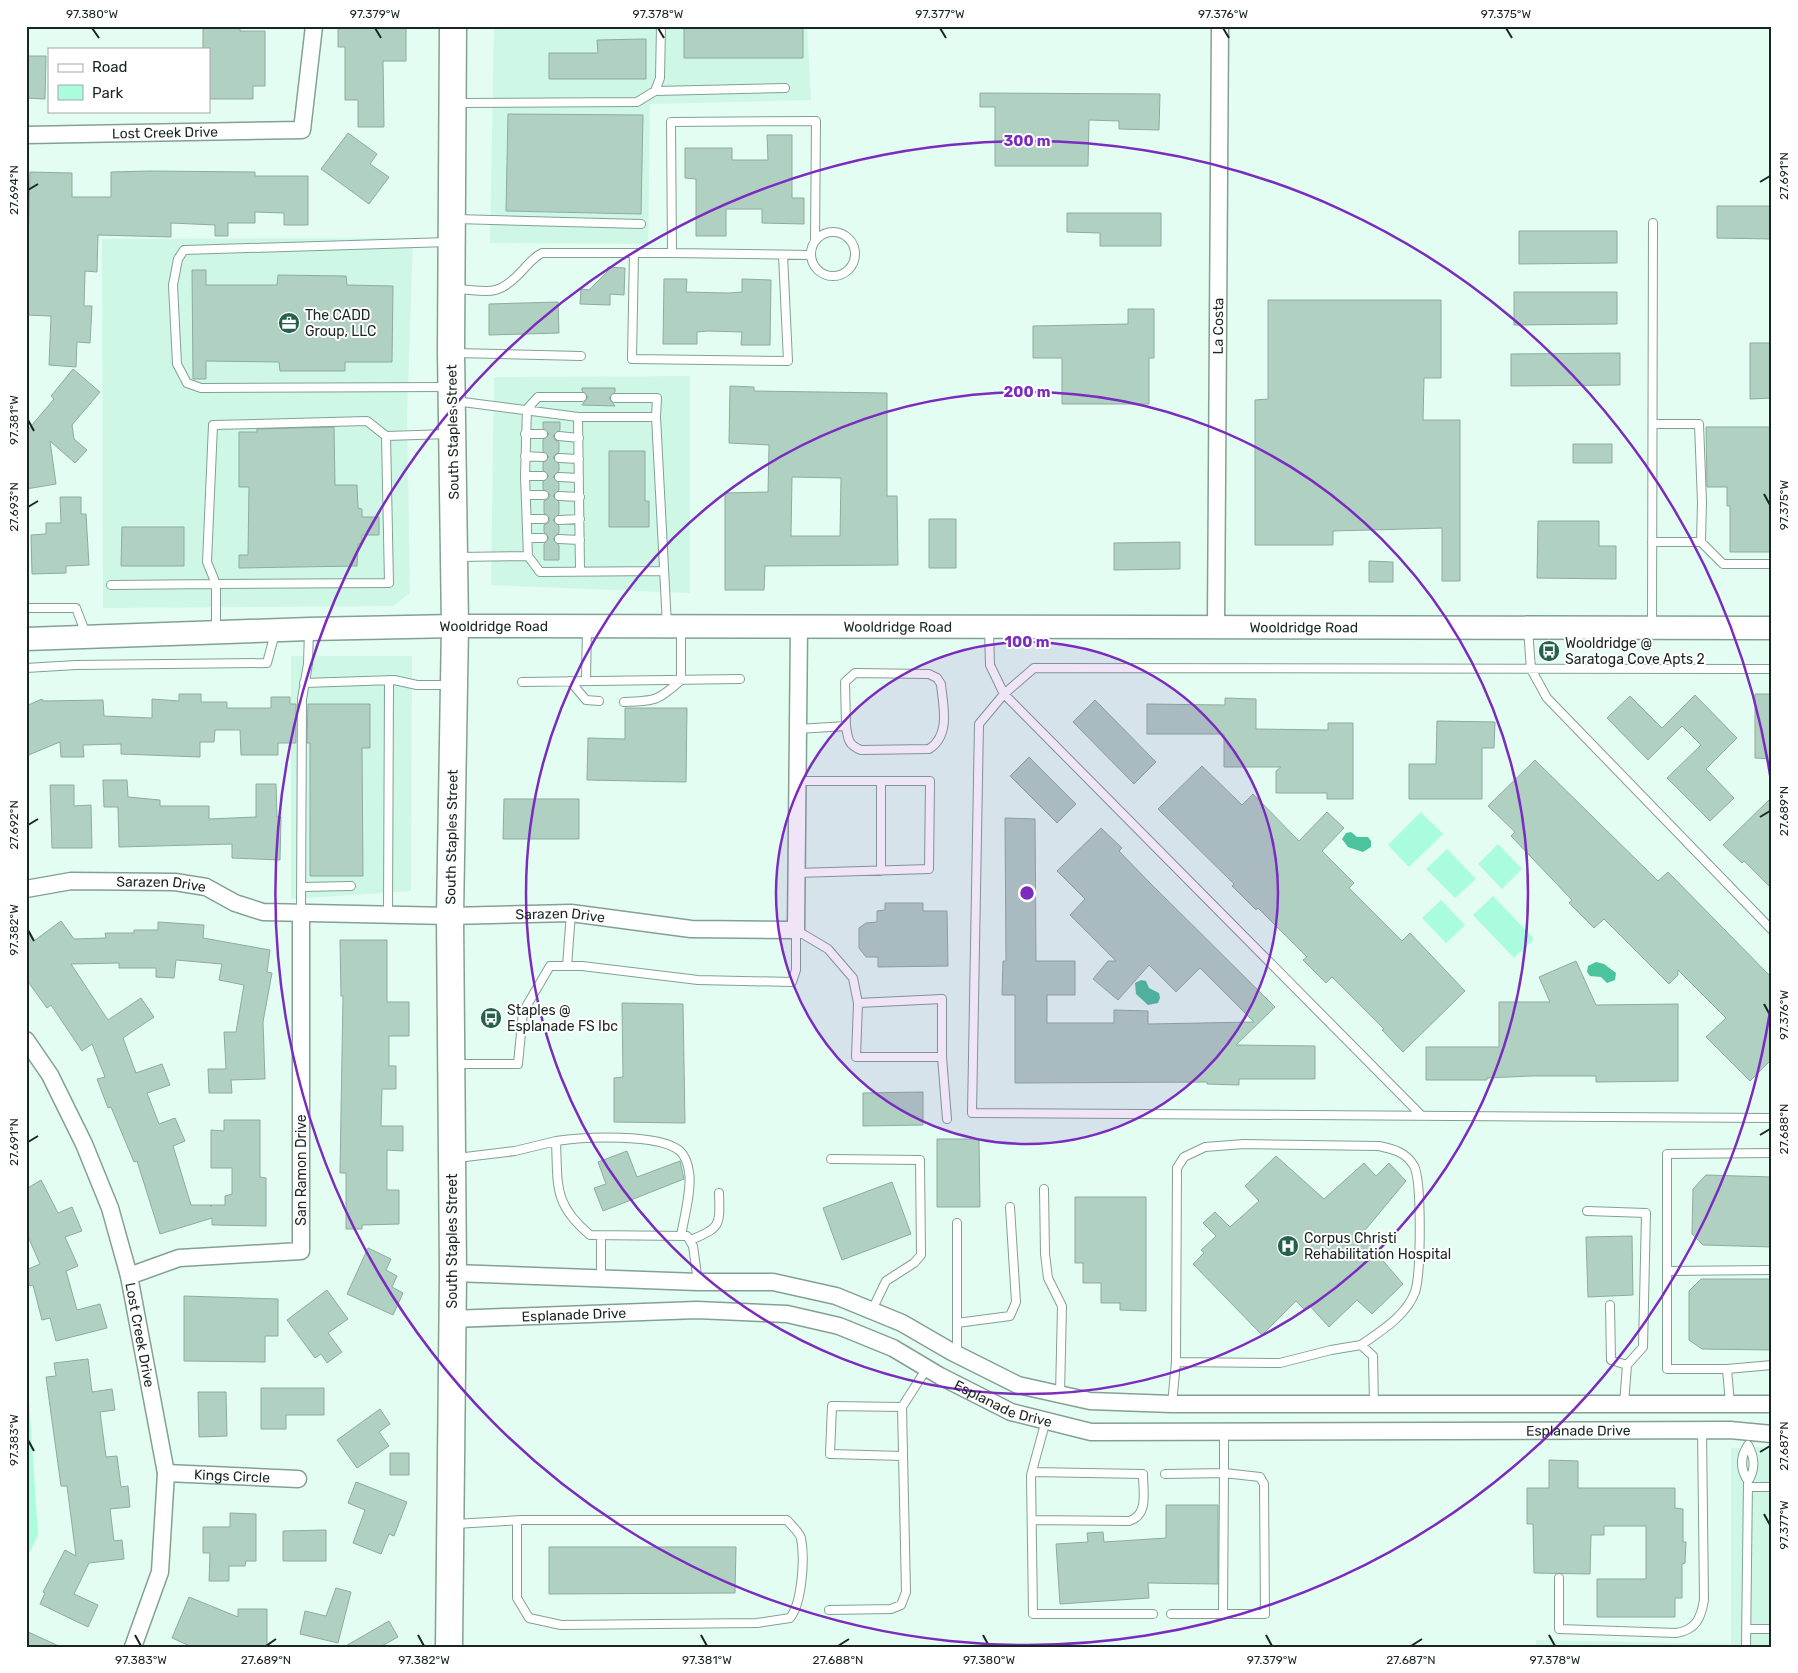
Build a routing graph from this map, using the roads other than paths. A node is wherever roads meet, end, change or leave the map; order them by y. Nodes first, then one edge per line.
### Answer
1 (314, 26) edge
2 (452, 26) edge
3 (661, 26) edge
4 (1220, 26) edge
5 (785, 88) dead end
6 (655, 91) junction
7 (452, 103) junction
8 (26, 135) edge
9 (1653, 223) dead end
10 (641, 224) dead end
11 (452, 230) junction
12 (815, 241) junction
13 (634, 253) junction
14 (672, 253) junction
15 (783, 255) junction
16 (811, 255) junction
17 (453, 289) junction
18 (452, 352) junction
19 (581, 356) dead end
20 (453, 394) junction
21 (582, 397) dead end
22 (615, 398) dead end
23 (527, 410) junction
24 (578, 417) junction
25 (656, 417) junction
26 (1653, 424) junction
27 (454, 434) junction
28 (525, 434) junction
29 (543, 434) dead end
30 (386, 436) junction
31 (560, 436) dead end
32 (579, 438) junction
33 (525, 456) junction
34 (543, 457) dead end
35 (559, 458) dead end
36 (579, 459) junction
37 (525, 476) junction
38 (543, 476) dead end
39 (559, 477) dead end
40 (579, 478) junction
41 (526, 495) junction
42 (544, 495) dead end
43 (559, 496) dead end
44 (580, 497) junction
45 (527, 519) junction
46 (544, 519) dead end
47 (580, 519) junction
48 (559, 520) dead end
49 (528, 538) junction
50 (544, 538) dead end
51 (559, 539) dead end
52 (580, 540) junction
53 (1652, 542) junction
54 (1701, 542) junction
55 (528, 556) junction
56 (454, 557) junction
57 (1772, 564) edge
58 (580, 571) junction
59 (664, 571) junction
60 (216, 584) junction
61 (111, 585) dead end
62 (26, 608) edge
63 (455, 626) junction
64 (587, 626) junction
65 (674, 626) junction
66 (799, 626) junction
67 (989, 626) junction
68 (1216, 626) junction
69 (1528, 627) junction
70 (309, 628) junction
71 (1652, 628) junction
72 (1772, 628) edge
73 (276, 630) junction
74 (216, 632) junction
75 (86, 636) junction
76 (26, 639) edge
77 (26, 668) edge
78 (1531, 669) junction
79 (1772, 669) edge
80 (740, 679) dead end
81 (389, 680) junction
82 (586, 680) junction
83 (681, 680) junction
84 (570, 681) junction
85 (522, 682) dead end
86 (304, 683) junction
87 (454, 685) junction
88 (1004, 694) junction
89 (599, 701) dead end
90 (624, 702) dead end
91 (846, 726) junction
92 (798, 728) junction
93 (797, 781) junction
94 (881, 781) junction
95 (881, 871) junction
96 (796, 873) junction
97 (351, 886) dead end
98 (302, 887) junction
99 (26, 889) edge
100 (571, 913) junction
101 (301, 914) junction
102 (388, 915) junction
103 (450, 916) junction
104 (796, 930) junction
105 (1772, 930) edge
106 (567, 966) junction
107 (858, 1003) junction
108 (26, 1040) edge
109 (942, 1057) junction
110 (451, 1064) junction
111 (1422, 1116) junction
112 (1772, 1118) edge
113 (947, 1119) dead end
114 (556, 1141) junction
115 (1772, 1153) edge
116 (452, 1158) junction
117 (831, 1159) dead end
118 (1044, 1189) dead end
119 (719, 1193) dead end
120 (1010, 1207) dead end
121 (1587, 1211) dead end
122 (957, 1223) dead end
123 (601, 1236) junction
124 (681, 1236) junction
125 (691, 1240) junction
126 (1772, 1270) edge
127 (1667, 1272) junction
128 (453, 1273) junction
129 (129, 1276) junction
130 (602, 1278) junction
131 (698, 1282) junction
132 (1610, 1304) dead end
133 (697, 1310) junction
134 (872, 1310) junction
135 (452, 1319) junction
136 (957, 1323) junction
137 (860, 1335) junction
138 (1361, 1345) junction
139 (957, 1354) junction
140 (1176, 1362) junction
141 (1627, 1365) junction
142 (1772, 1365) edge
143 (927, 1368) junction
144 (1727, 1368) junction
145 (1060, 1394) junction
146 (1165, 1404) junction
147 (1374, 1404) junction
148 (1428, 1404) junction
149 (1624, 1404) junction
150 (1730, 1404) junction
151 (1772, 1404) edge
152 (902, 1407) junction
153 (1046, 1420) junction
154 (1702, 1430) junction
155 (1730, 1430) junction
156 (1160, 1431) junction
157 (1224, 1431) junction
158 (1428, 1431) junction
159 (1772, 1434) edge
160 (1748, 1438) junction
161 (903, 1456) junction
162 (1032, 1472) junction
163 (166, 1473) junction
164 (1224, 1473) junction
165 (1165, 1474) dead end
166 (298, 1479) dead end
167 (1748, 1484) junction
168 (1772, 1487) edge
169 (1032, 1520) junction
170 (517, 1521) junction
171 (450, 1524) junction
172 (1560, 1578) dead end
173 (829, 1610) dead end
174 (1153, 1614) dead end
175 (1171, 1614) dead end
176 (1223, 1614) junction
177 (1746, 1629) junction
178 (1772, 1629) edge
179 (134, 1647) edge
180 (450, 1647) edge
181 (1746, 1647) edge

1 - 8 street, Lost Creek Drive
2 - 7 main road, South Staples Street
3 - 6 lane
4 - 68 street, La Costa
5 - 6 lane
6 - 7 lane
7 - 11 main road, South Staples Street
9 - 26 lane
10 - 11 lane
11 - 17 main road, South Staples Street
11 - 20 lane
12 - 14 lane
12 - 16 lane
12 - 16 lane
13 - 14 lane
13 - 15 lane
13 - 17 lane
14 - 15 lane
15 - 16 lane
17 - 18 main road, South Staples Street
18 - 19 lane
18 - 20 main road, South Staples Street
20 - 23 lane
20 - 27 main road, South Staples Street
21 - 23 lane
22 - 25 lane
23 - 24 lane
23 - 28 lane
24 - 25 lane
24 - 32 lane
25 - 59 lane
26 - 53 lane
26 - 54 lane
27 - 30 lane
27 - 56 main road, South Staples Street
28 - 29 lane
28 - 33 lane
30 - 60 lane
30 - 60 lane
31 - 32 lane
32 - 36 lane
33 - 34 lane
33 - 37 lane
35 - 36 lane
36 - 40 lane
37 - 38 lane
37 - 41 lane
39 - 40 lane
40 - 44 lane
41 - 42 lane
41 - 45 lane
43 - 44 lane
44 - 47 lane
45 - 46 lane
45 - 49 lane
47 - 48 lane
47 - 52 lane
49 - 50 lane
49 - 55 lane
51 - 52 lane
52 - 58 lane
53 - 54 lane
53 - 71 lane
54 - 57 lane
55 - 56 lane
55 - 58 lane
56 - 63 main road, South Staples Street
58 - 59 lane
59 - 65 lane
60 - 61 lane
60 - 74 lane
62 - 75 lane
63 - 64 main road, Wooldridge Road
63 - 70 main road, Wooldridge Road
63 - 87 main road, South Staples Street
64 - 65 main road, Wooldridge Road
64 - 82 lane
65 - 66 main road, Wooldridge Road
65 - 83 lane
66 - 67 main road, Wooldridge Road
66 - 92 street
67 - 68 main road, Wooldridge Road
67 - 88 lane
68 - 69 main road, Wooldridge Road
69 - 71 main road, Wooldridge Road
69 - 78 lane
70 - 73 main road, Wooldridge Road
70 - 86 lane
71 - 72 main road, Wooldridge Road
73 - 74 main road, Wooldridge Road
73 - 77 lane
74 - 75 main road, Wooldridge Road
75 - 76 main road, Wooldridge Road
78 - 79 lane
78 - 88 lane
78 - 105 lane
80 - 83 lane
81 - 86 lane
81 - 87 lane
81 - 102 lane
82 - 83 lane
82 - 84 lane
83 - 90 lane
84 - 85 lane
84 - 89 lane
86 - 98 lane
87 - 103 main road, South Staples Street
88 - 111 lane
88 - 111 lane
91 - 91 lane
91 - 92 lane
92 - 93 street
93 - 94 lane
93 - 96 street
94 - 95 lane
94 - 95 lane
95 - 96 lane
96 - 104 street
97 - 98 lane
98 - 101 lane
99 - 101 street, Sarazen Drive
100 - 103 street, Sarazen Drive
100 - 104 street, Sarazen Drive
100 - 106 lane
101 - 102 street, Sarazen Drive
101 - 129 street, San Ramon Drive
102 - 103 street, Sarazen Drive
103 - 110 main road, South Staples Street
104 - 106 lane
104 - 107 lane
106 - 110 lane
107 - 109 lane
107 - 109 lane
108 - 129 street, Lost Creek Drive
109 - 113 lane
110 - 116 main road, South Staples Street
111 - 112 lane
114 - 116 lane
114 - 123 lane
114 - 124 lane
115 - 127 lane
116 - 128 main road, South Staples Street
117 - 134 lane
118 - 145 lane
119 - 125 lane
120 - 136 lane
121 - 141 lane
122 - 136 lane
123 - 124 lane
123 - 130 lane
124 - 125 lane
125 - 131 lane
126 - 127 lane
127 - 144 lane
128 - 130 street, Esplanade Drive
128 - 135 main road, South Staples Street
129 - 163 street, Lost Creek Drive
130 - 131 street, Esplanade Drive
131 - 133 street
131 - 134 street, Esplanade Drive
132 - 141 lane
133 - 135 street, Esplanade Drive
133 - 137 street, Esplanade Drive
134 - 137 street
134 - 139 street, Esplanade Drive
135 - 171 main road, South Staples Street
136 - 139 lane
137 - 143 street, Esplanade Drive
138 - 140 lane
138 - 140 lane
138 - 147 lane
139 - 145 street, Esplanade Drive
140 - 146 lane
141 - 149 lane
142 - 144 lane
143 - 152 lane
143 - 153 street, Esplanade Drive
144 - 150 lane
145 - 146 street, Esplanade Drive
146 - 147 street, Esplanade Drive
146 - 156 street
147 - 148 street, Esplanade Drive
148 - 149 street, Esplanade Drive
148 - 158 street
149 - 150 street, Esplanade Drive
150 - 151 street, Esplanade Drive
150 - 155 street
152 - 161 lane
152 - 161 lane
153 - 156 street, Esplanade Drive
153 - 162 lane
154 - 155 street, Esplanade Drive
154 - 158 street, Esplanade Drive
154 - 172 lane
155 - 160 street, Esplanade Drive
156 - 157 street, Esplanade Drive
157 - 158 street, Esplanade Drive
157 - 164 lane
159 - 160 street, Esplanade Drive
160 - 167 lane
161 - 173 lane
162 - 169 lane
162 - 169 lane
163 - 166 street, Kings Circle
163 - 179 street, Lost Creek Drive
164 - 165 lane
164 - 176 lane
164 - 176 lane
167 - 168 lane
167 - 177 lane
169 - 174 lane
170 - 170 lane
170 - 171 lane
171 - 180 main road, South Staples Street
175 - 176 lane
177 - 178 lane
177 - 181 lane

